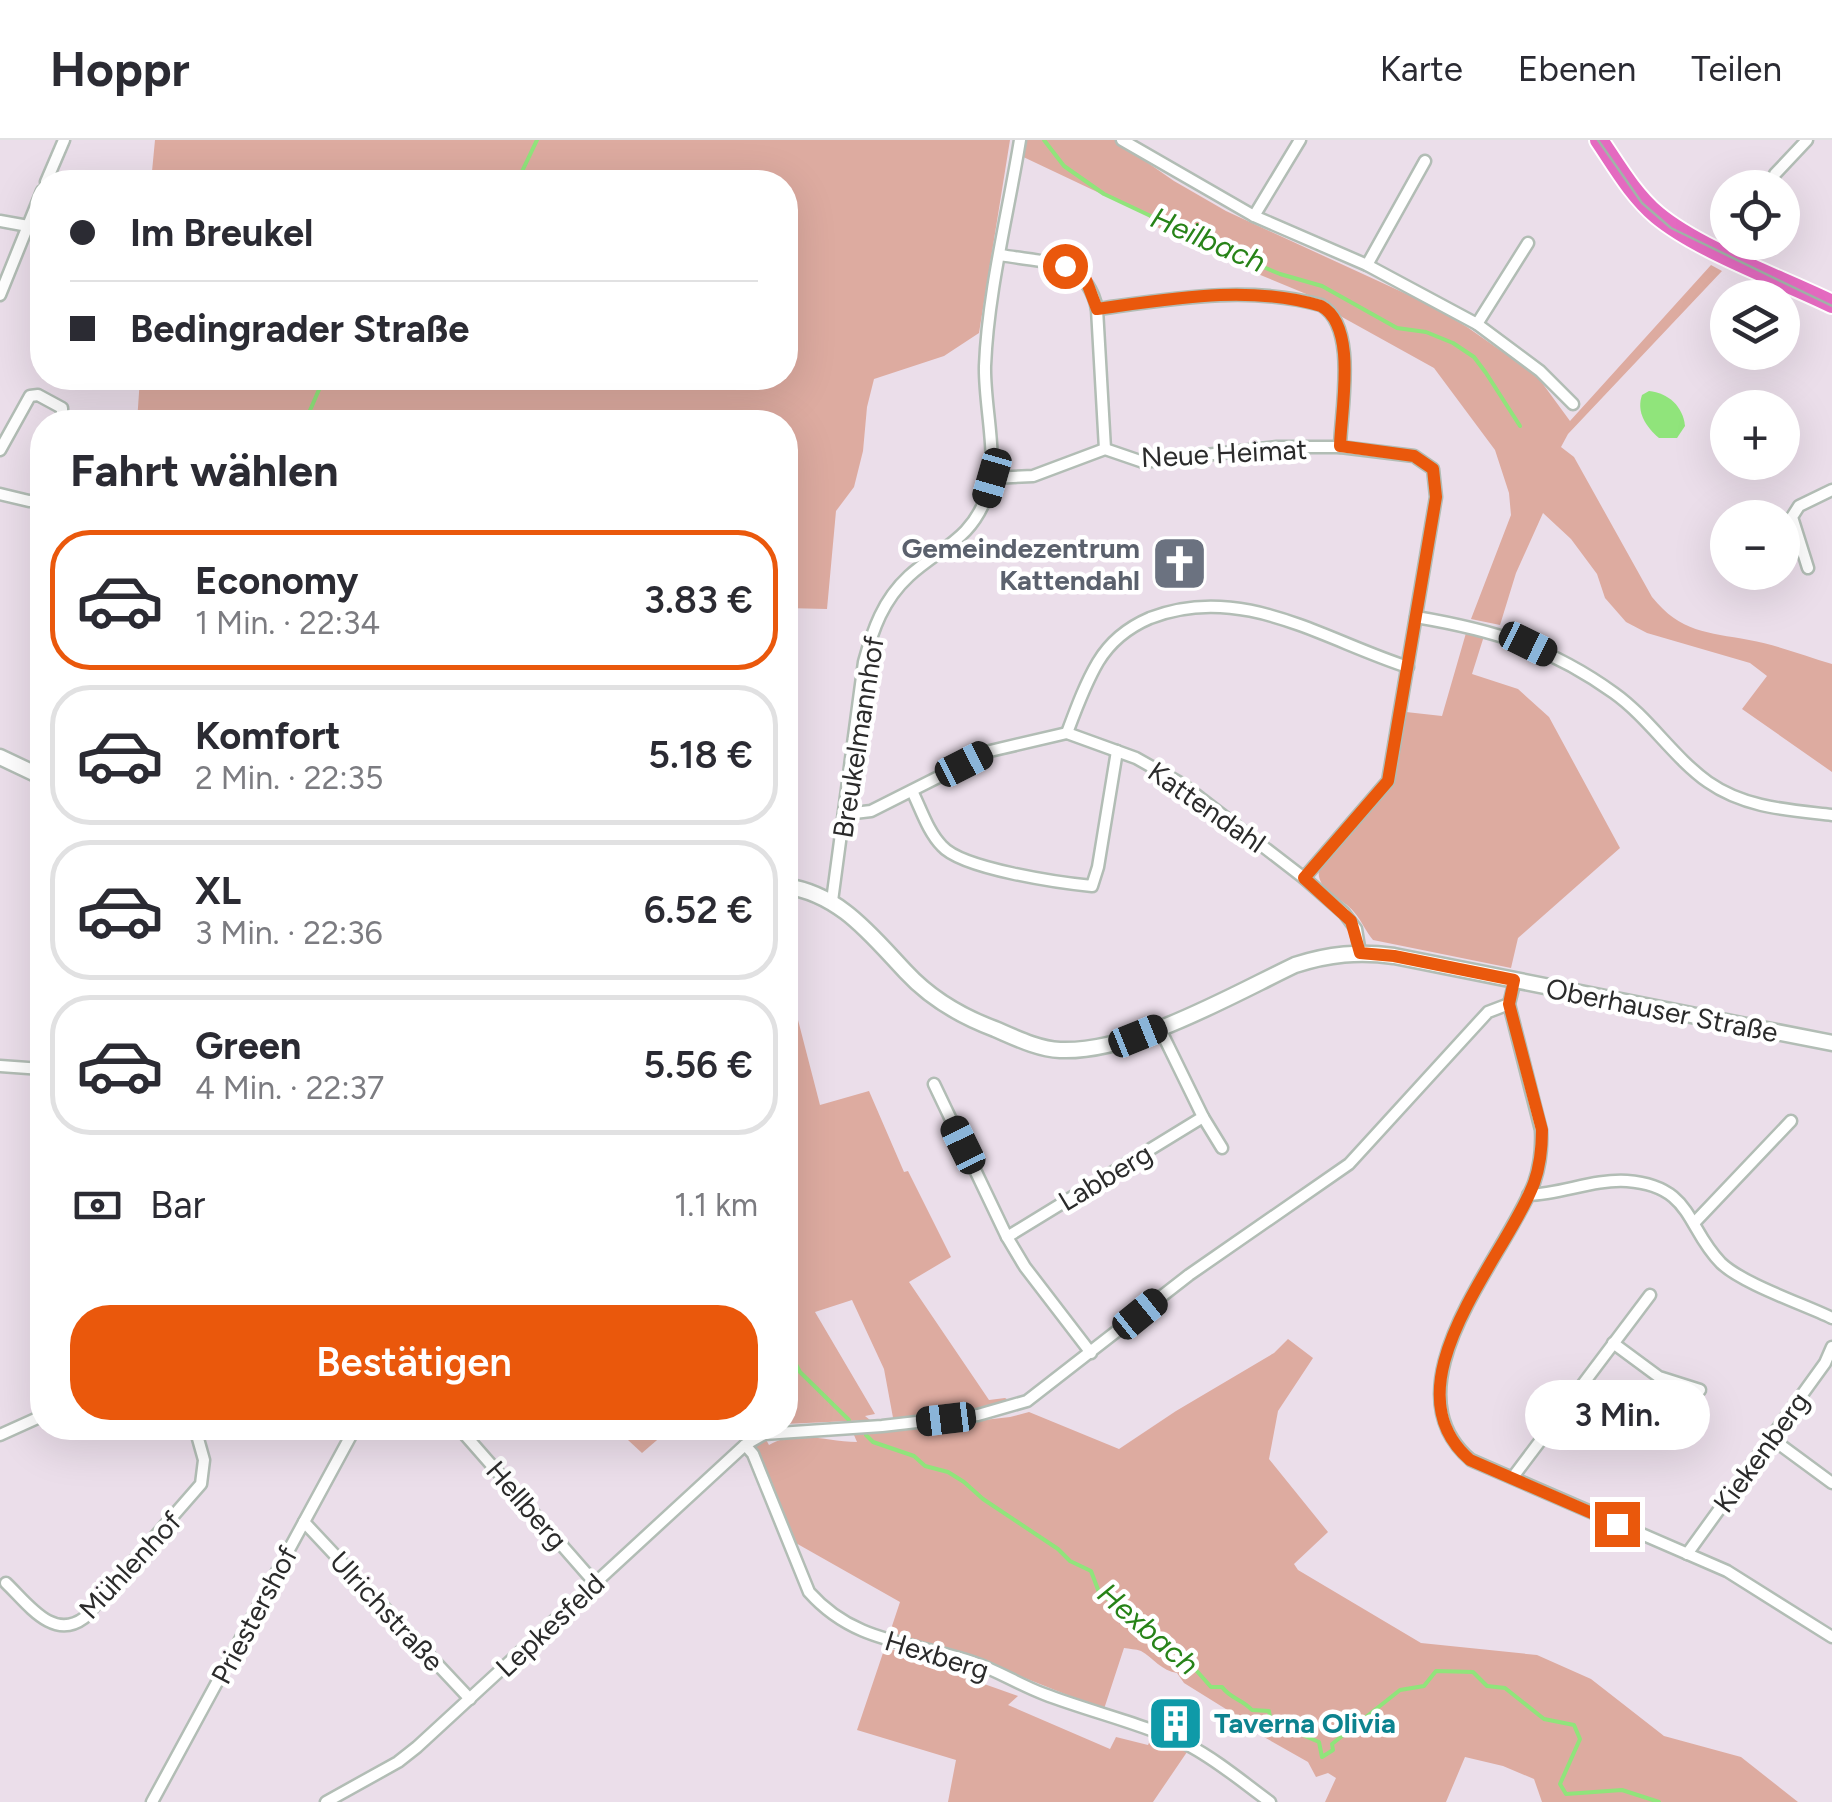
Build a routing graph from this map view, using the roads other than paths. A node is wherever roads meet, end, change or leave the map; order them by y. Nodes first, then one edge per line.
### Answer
1 (64, 140) edge
2 (1020, 140) edge
3 (1122, 140) edge
4 (1149, 140) edge
5 (1300, 140) edge
6 (1599, 140) edge
7 (1807, 140) edge
8 (1142, 151) junction
9 (1426, 160) dead end
10 (51, 170) edge
11 (1779, 170) edge
12 (1254, 216) junction
13 (0, 221) edge
14 (30, 221) edge
15 (28, 226) junction
16 (1528, 242) dead end
17 (1001, 256) junction
18 (1367, 266) junction
19 (0, 295) edge
20 (1830, 298) edge
21 (1097, 309) junction
22 (1477, 324) junction
23 (1574, 404) dead end
24 (62, 410) edge
25 (1340, 446) junction
26 (1105, 449) junction
27 (0, 450) edge
28 (992, 478) junction
29 (1832, 490) edge
30 (0, 494) edge
31 (30, 501) edge
32 (1808, 568) dead end
33 (1416, 617) junction
34 (1408, 667) junction
35 (1067, 733) junction
36 (1117, 751) junction
37 (0, 757) edge
38 (30, 771) edge
39 (912, 791) junction
40 (846, 814) junction
41 (1832, 815) edge
42 (1304, 878) junction
43 (798, 890) edge
44 (832, 901) junction
45 (1360, 953) junction
46 (1514, 980) junction
47 (1509, 1004) junction
48 (1159, 1027) junction
49 (1832, 1043) edge
50 (0, 1066) edge
51 (30, 1068) edge
52 (934, 1084) dead end
53 (1202, 1117) junction
54 (1791, 1121) dead end
55 (1222, 1148) dead end
56 (1528, 1195) junction
57 (1695, 1222) junction
58 (1007, 1237) junction
59 (1650, 1295) dead end
60 (1832, 1318) edge
61 (1613, 1343) junction
62 (1832, 1347) edge
63 (1091, 1353) junction
64 (1700, 1390) dead end
65 (30, 1421) edge
66 (798, 1432) edge
67 (0, 1435) edge
68 (1771, 1438) junction
69 (198, 1440) edge
70 (348, 1440) edge
71 (470, 1440) edge
72 (754, 1440) edge
73 (745, 1445) junction
74 (1513, 1477) junction
75 (1832, 1482) edge
76 (304, 1522) junction
77 (1687, 1554) junction
78 (594, 1582) junction
79 (6, 1583) dead end
80 (1832, 1637) edge
81 (470, 1699) junction
82 (152, 1802) edge
83 (326, 1802) edge
84 (1270, 1802) edge

1 - 10 street
2 - 17 street, Breukelmannhof
3 - 8 street
4 - 8 street
5 - 12 street
6 - 20 main road
7 - 11 street
8 - 12 street
9 - 18 street
12 - 18 street
13 - 15 street
14 - 15 street
15 - 19 street
16 - 22 street
17 - 21 street
17 - 28 street, Breukelmannhof
18 - 22 street
21 - 25 street
21 - 26 street
22 - 23 street
24 - 27 street
25 - 26 street, Neue Heimat
25 - 33 street, Neue Heimat
26 - 28 street, Neue Heimat
28 - 40 street, Breukelmannhof
29 - 32 street
30 - 31 street
33 - 34 street, Neue Heimat
33 - 41 street
34 - 35 street
34 - 42 street, Neue Heimat
35 - 36 street, Kattendahl
35 - 39 street
36 - 39 street
36 - 42 street, Kattendahl
37 - 38 street
39 - 40 street
40 - 44 street, Breukelmannhof
42 - 45 street, Kattendahl
43 - 44 street, Oberhauser Straße
44 - 48 street, Oberhauser Straße
45 - 46 street, Oberhauser Straße
45 - 48 street, Oberhauser Straße
46 - 47 street
46 - 49 street, Oberhauser Straße
47 - 56 street
47 - 63 street
48 - 53 street
50 - 51 street
52 - 58 street
53 - 55 street
53 - 58 street, Labberg
54 - 57 street
56 - 57 street
56 - 74 street
57 - 60 street
58 - 63 street
59 - 61 street
61 - 64 street
61 - 74 street
62 - 68 street, Kiekenberg
63 - 66 street, Lepkesfeld
65 - 67 street
68 - 75 street
68 - 77 street, Kiekenberg
69 - 79 street, Mühlenhof
70 - 76 street, Priestershof
71 - 78 street, Hellberg
72 - 73 street, Lepkesfeld
73 - 78 street, Lepkesfeld
73 - 84 street, Hexberg
74 - 77 street
76 - 81 street, Ulrichstraße
76 - 82 street, Priestershof
77 - 80 street
78 - 81 street, Lepkesfeld
81 - 83 street, Lepkesfeld

